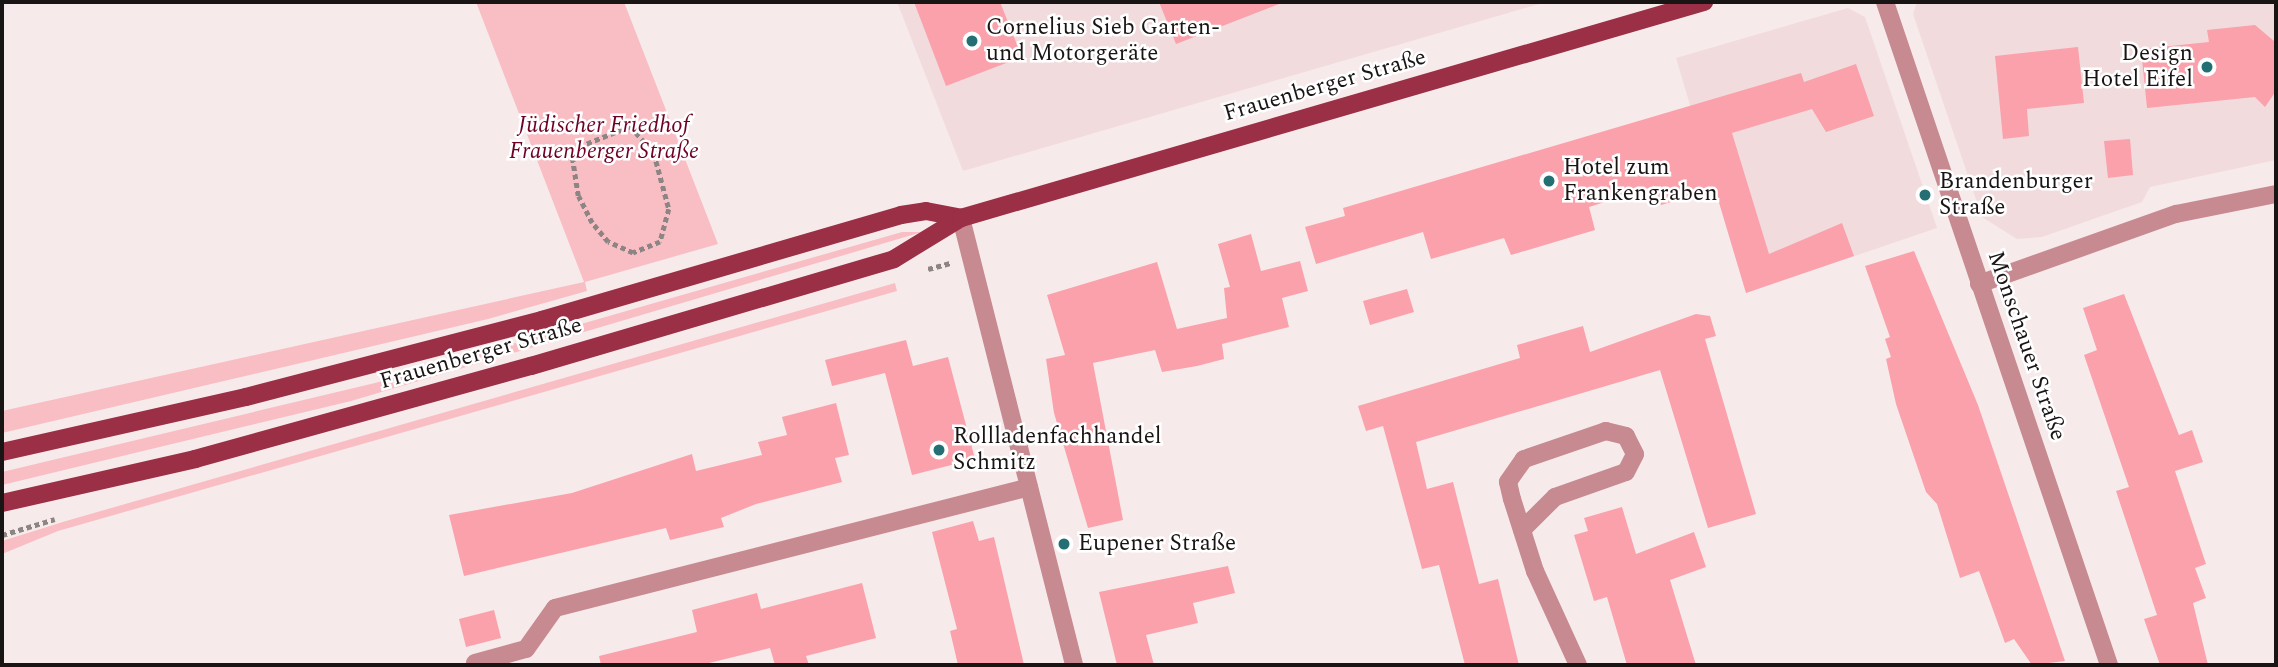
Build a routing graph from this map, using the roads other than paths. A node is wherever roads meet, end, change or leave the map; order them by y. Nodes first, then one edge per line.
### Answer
1 (1704, 2) edge
2 (1885, 2) edge
3 (2276, 194) edge
4 (961, 218) junction
5 (1979, 284) junction
6 (2, 452) edge
7 (1029, 487) junction
8 (2, 503) edge
9 (1522, 530) junction
10 (475, 663) dead end
11 (1074, 665) edge
12 (1578, 665) edge
13 (2109, 665) edge

1 - 4 main road, Frauenberger Straße
2 - 5 street, Monschauer Straße
3 - 5 street
4 - 6 main road, Frauenberger Straße
4 - 7 street
4 - 8 main road, Frauenberger Straße
5 - 13 street, Monschauer Straße
7 - 10 street
7 - 11 street
9 - 9 street
9 - 12 street

